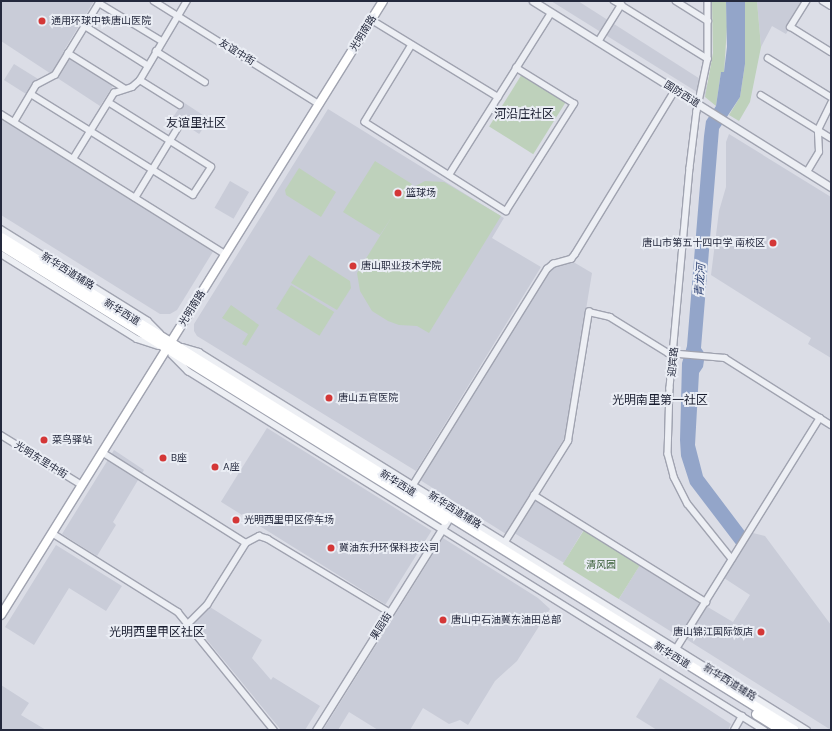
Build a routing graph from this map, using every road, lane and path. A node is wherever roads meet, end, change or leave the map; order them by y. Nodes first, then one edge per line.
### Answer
1 (154, 1) edge
2 (187, 1) edge
3 (383, 1) edge
4 (533, 1) edge
5 (614, 1) edge
6 (676, 1) edge
7 (708, 1) edge
8 (807, 1) edge
9 (823, 1) edge
10 (620, 3) edge
11 (831, 6) edge
12 (551, 12) junction
13 (178, 16) junction
14 (372, 20) junction
15 (708, 21) junction
16 (84, 26) junction
17 (162, 42) junction
18 (598, 42) junction
19 (412, 44) junction
20 (156, 52) junction
21 (831, 52) edge
22 (68, 53) junction
23 (768, 58) dead end
24 (708, 59) junction
25 (147, 65) junction
26 (516, 68) junction
27 (140, 80) junction
28 (205, 82) dead end
29 (124, 88) junction
30 (675, 90) junction
31 (31, 94) junction
32 (761, 95) dead end
33 (498, 97) junction
34 (831, 98) edge
35 (108, 103) junction
36 (831, 103) edge
37 (319, 104) junction
38 (180, 105) dead end
39 (700, 108) junction
40 (1, 114) edge
41 (14, 122) junction
42 (180, 126) dead end
43 (818, 130) junction
44 (91, 131) junction
45 (831, 138) edge
46 (170, 141) junction
47 (73, 160) junction
48 (153, 170) junction
49 (807, 172) junction
50 (449, 175) junction
51 (831, 187) edge
52 (135, 198) junction
53 (1, 229) edge
54 (1, 237) edge
55 (1, 245) edge
56 (1, 254) edge
57 (225, 254) junction
58 (168, 346) junction
59 (674, 354) junction
60 (820, 418) junction
61 (831, 425) edge
62 (1, 435) edge
63 (102, 452) junction
64 (82, 485) junction
65 (414, 485) junction
66 (534, 496) junction
67 (447, 521) junction
68 (441, 529) junction
69 (52, 533) junction
70 (505, 542) junction
71 (246, 543) junction
72 (732, 559) junction
73 (706, 602) junction
74 (389, 612) junction
75 (1, 615) edge
76 (188, 624) junction
77 (676, 649) junction
78 (742, 716) junction
79 (793, 726) edge
80 (274, 730) edge
81 (316, 730) edge
82 (734, 730) edge
83 (764, 730) edge
84 (782, 730) edge
85 (807, 730) edge

1 - 13 street, 友谊中街
2 - 13 street
3 - 14 main road, 光明南路
4 - 12 street, 国防西道
5 - 10 street
6 - 15 street
7 - 15 street, 迎宾路
8 - 21 street
9 - 11 street
10 - 18 street
10 - 24 street
12 - 18 street, 国防西道
12 - 26 street
13 - 17 street
13 - 37 street, 友谊中街
14 - 19 street
14 - 37 main road, 光明南路
15 - 24 street, 迎宾路
16 - 17 street
16 - 22 street
16 - 25 street
17 - 20 street
18 - 30 street, 国防西道
19 - 33 street
19 - 50 street
20 - 25 street
20 - 28 street
22 - 29 street
22 - 31 street
23 - 34 street
24 - 39 street, 迎宾路
25 - 27 street
26 - 33 street
26 - 50 street
27 - 29 street
27 - 38 street
29 - 35 street
30 - 39 street, 国防西道
30 - 65 street
31 - 41 street
31 - 44 street
32 - 43 street
33 - 50 street
35 - 44 street
35 - 46 street
36 - 43 street
37 - 57 main road, 光明南路
39 - 49 street, 国防西道
39 - 59 street, 迎宾路
40 - 41 street
41 - 47 street
42 - 46 street
43 - 45 street
43 - 49 street
44 - 47 street
44 - 48 street
46 - 48 street
46 - 48 street
47 - 52 street
48 - 52 street
49 - 51 street, 国防西道
52 - 57 street
53 - 58 street, 新华西道辅路
54 - 58 main road, 新华西道
55 - 58 main road, 新华西道
56 - 58 street, 新华西道辅路
57 - 58 main road, 光明南路
58 - 63 main road, 光明南路
58 - 65 street, 新华西道辅路
58 - 67 main road, 新华西道
58 - 68 street, 新华西道辅路
58 - 79 main road, 新华西道
59 - 60 street
59 - 66 street
59 - 72 street, 迎宾路
60 - 61 street
60 - 72 street
62 - 64 street, 光明东里中街
63 - 64 main road, 光明南路
63 - 71 street
64 - 69 main road, 光明南路
65 - 70 street, 新华西道辅路
66 - 70 street
66 - 73 street
67 - 68 street, 果园街
67 - 84 main road, 新华西道
68 - 74 street, 果园街
68 - 78 street, 新华西道辅路
69 - 75 main road, 光明南路
69 - 76 street
70 - 77 street, 新华西道辅路
71 - 74 street
71 - 76 street
72 - 73 street
73 - 77 street
74 - 81 street, 果园街
76 - 80 street
77 - 79 street, 新华西道辅路
78 - 82 street
78 - 83 street, 新华西道辅路
79 - 85 street, 新华西道辅路

